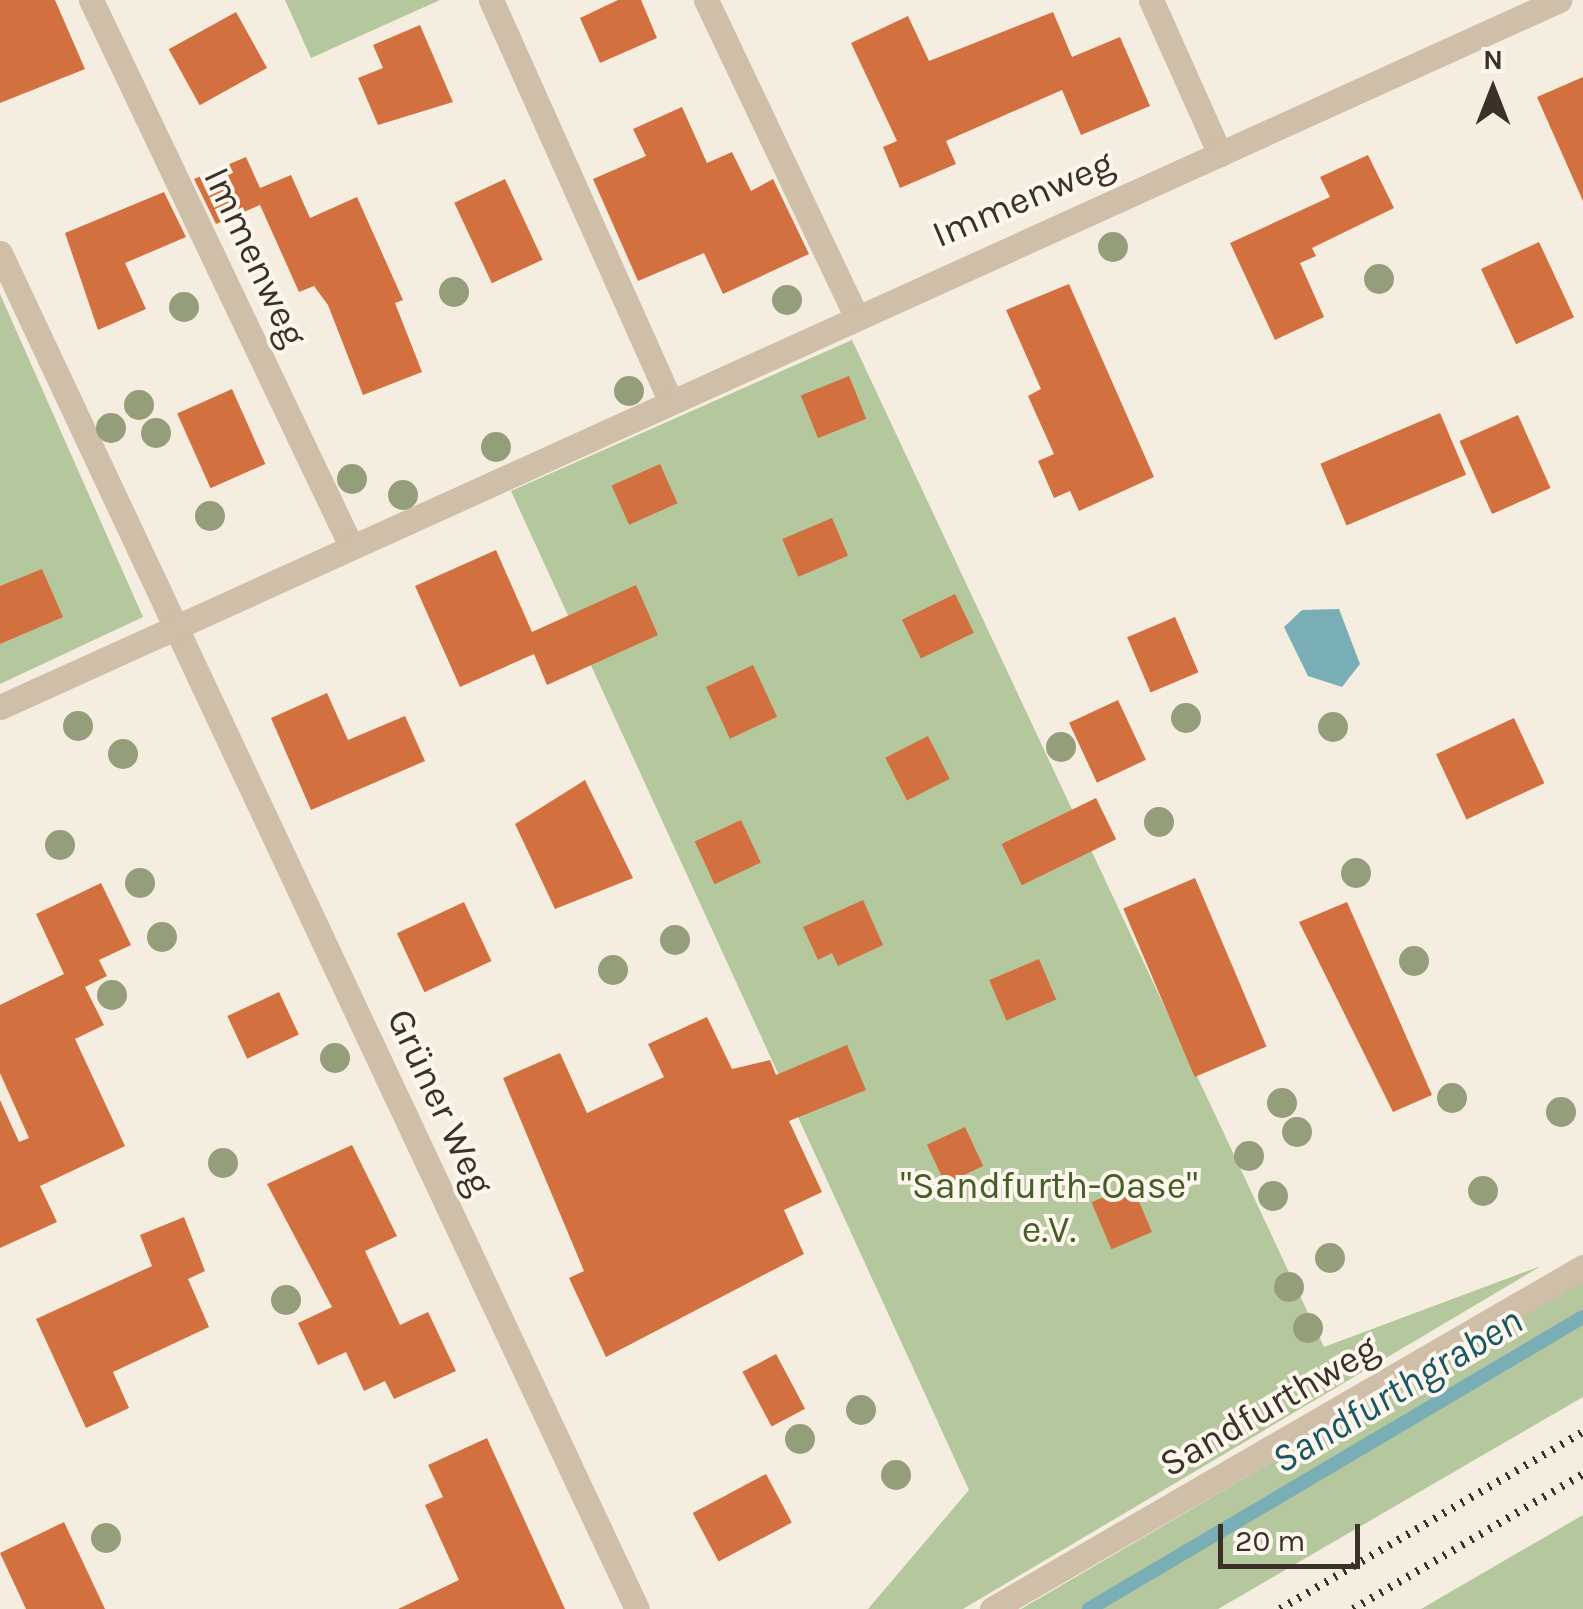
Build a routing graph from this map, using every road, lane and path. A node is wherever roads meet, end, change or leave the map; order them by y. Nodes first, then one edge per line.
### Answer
1 (91, 0) edge
2 (491, 0) edge
3 (706, 0) edge
4 (1150, 0) edge
5 (1559, 0) edge
6 (1220, 154) junction
7 (0, 253) edge
8 (854, 312) junction
9 (670, 397) junction
10 (351, 546) junction
11 (175, 626) junction
12 (0, 707) edge
13 (1583, 1267) edge
14 (637, 1609) edge
15 (992, 1609) edge

1 - 10 street, Immenweg
2 - 9 street
3 - 8 street
4 - 6 street
5 - 6 street, Immenweg
6 - 8 street, Immenweg
7 - 11 street
8 - 9 street, Immenweg
9 - 10 street, Immenweg
10 - 11 street, Immenweg
11 - 12 street, Immenweg
11 - 14 street, Grüner Weg
13 - 15 street, Sandfurthweg

